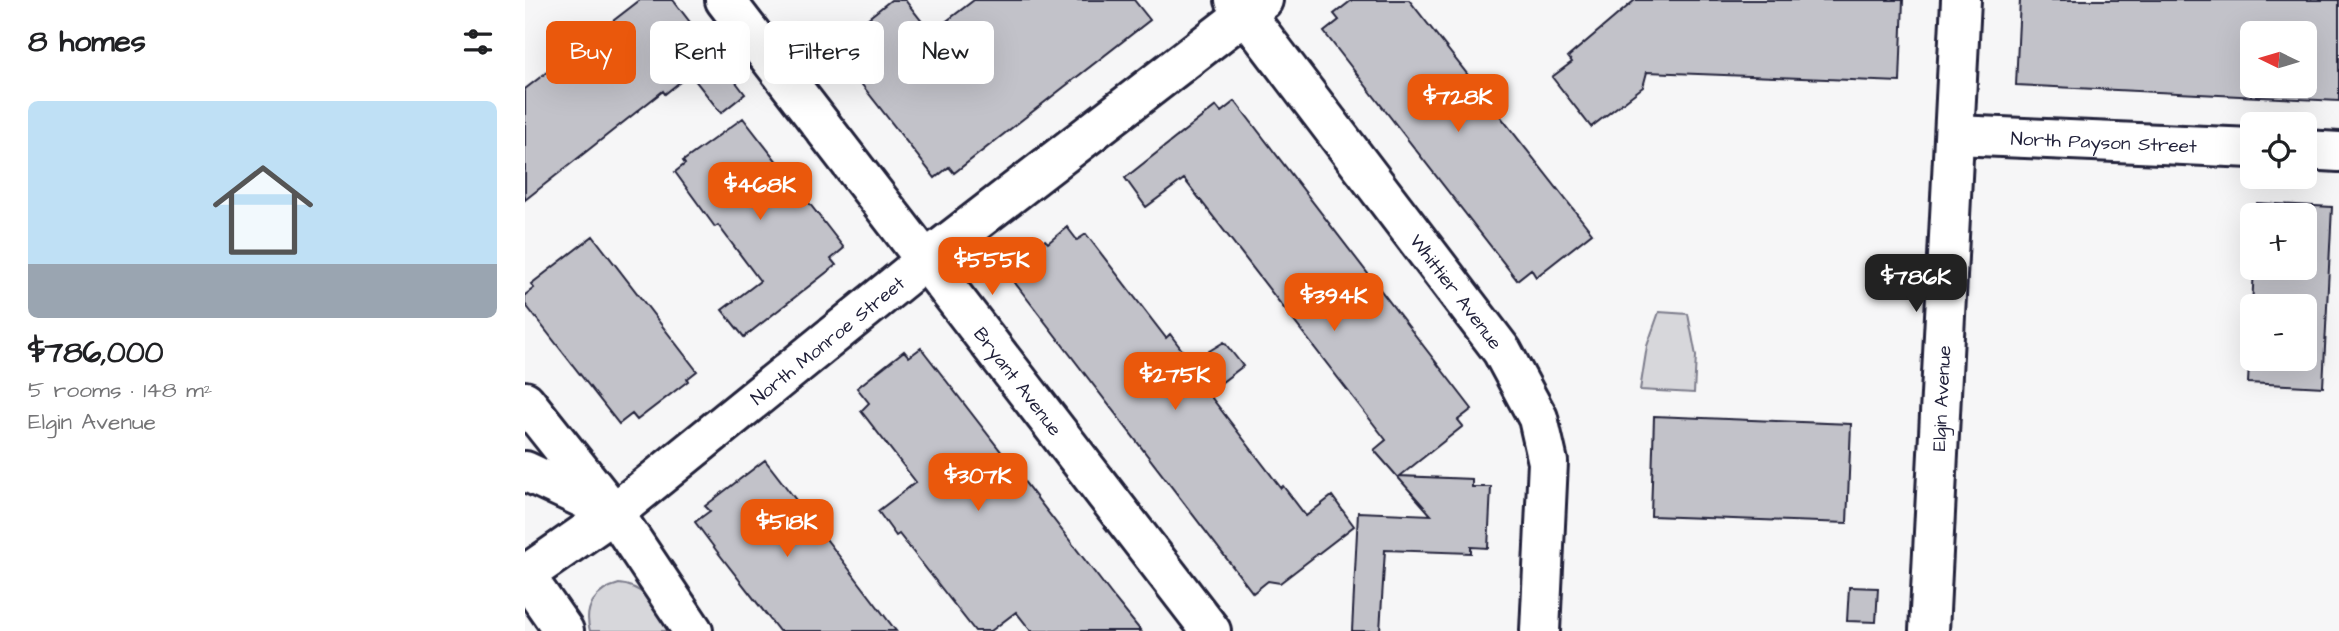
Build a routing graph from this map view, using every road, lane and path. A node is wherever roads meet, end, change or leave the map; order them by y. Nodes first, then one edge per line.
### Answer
1 (725, 0) edge
2 (1961, 0) edge
3 (1248, 4) edge
4 (1955, 135) junction
5 (2240, 147) edge
6 (2317, 151) edge
7 (2339, 152) edge
8 (926, 260) junction
9 (525, 401) edge
10 (525, 471) edge
11 (614, 513) junction
12 (525, 575) edge
13 (563, 631) edge
14 (694, 631) edge
15 (1211, 631) edge
16 (1540, 631) edge
17 (1929, 631) edge

1 - 8 street, Bryant Avenue
2 - 4 street, Elgin Avenue
3 - 8 street, North Monroe Street
3 - 16 street, Whittier Avenue
4 - 5 street, North Payson Street
4 - 17 street, Elgin Avenue
6 - 7 street
8 - 11 street, North Monroe Street
8 - 15 street, Bryant Avenue
9 - 11 street
10 - 11 street
11 - 12 street, North Monroe Street
11 - 14 street
12 - 13 street

